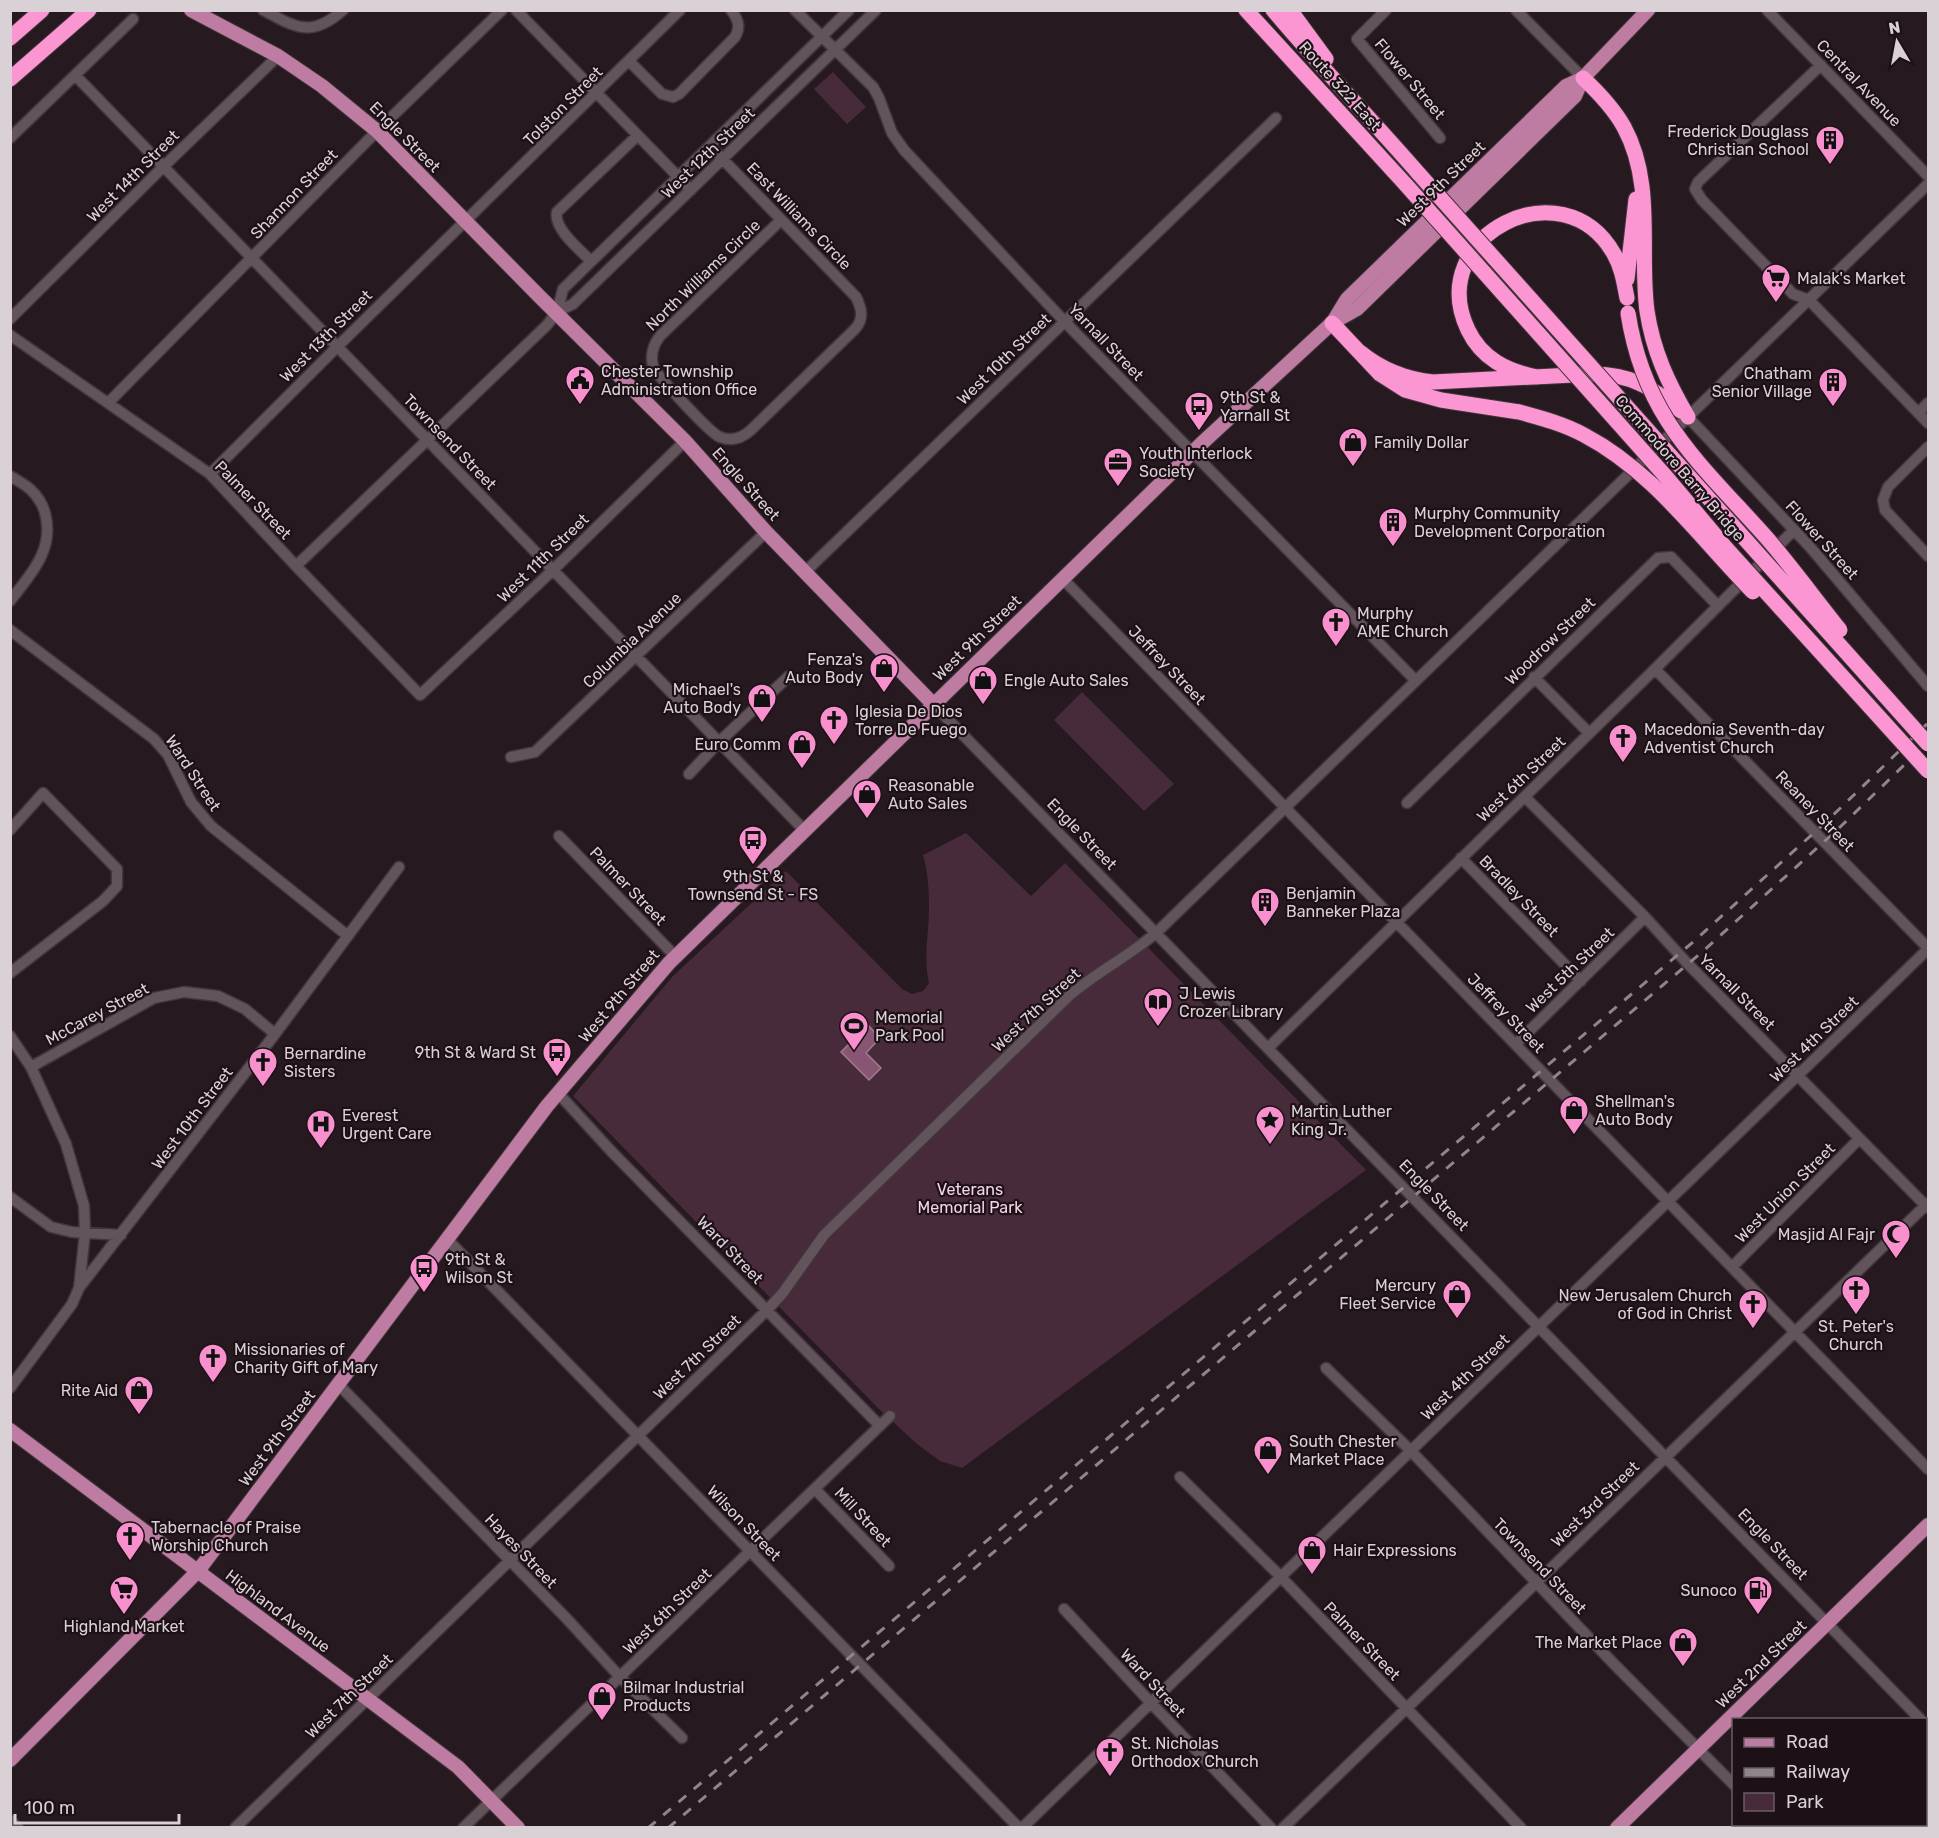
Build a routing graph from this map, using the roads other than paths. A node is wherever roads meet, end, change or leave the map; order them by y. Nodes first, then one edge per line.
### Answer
1 (42, 10) edge
2 (89, 10) edge
3 (191, 10) edge
4 (263, 10) edge
5 (343, 10) edge
6 (502, 10) edge
7 (516, 10) edge
8 (680, 10) edge
9 (731, 10) edge
10 (795, 10) edge
11 (849, 10) edge
12 (876, 10) edge
13 (1246, 10) edge
14 (1273, 10) edge
15 (1290, 10) edge
16 (1386, 10) edge
17 (1516, 10) edge
18 (1648, 10) edge
19 (1767, 10) edge
20 (133, 19) dead end
21 (821, 37) junction
22 (10, 38) edge
23 (835, 50) junction
24 (278, 56) junction
25 (629, 61) junction
26 (1821, 65) junction
27 (75, 75) junction
28 (1583, 78) junction
29 (10, 79) edge
30 (596, 94) junction
31 (1349, 94) junction
32 (1276, 118) dead end
33 (377, 130) junction
34 (637, 136) junction
35 (10, 138) edge
36 (1440, 138) dead end
37 (710, 146) junction
38 (723, 160) junction
39 (163, 167) junction
40 (1639, 169) junction
41 (1929, 176) edge
42 (678, 177) junction
43 (1929, 184) edge
44 (1407, 186) joint
45 (691, 190) junction
46 (781, 220) junction
47 (465, 221) junction
48 (252, 259) junction
49 (591, 261) junction
50 (1809, 300) junction
51 (1628, 306) junction
52 (557, 312) junction
53 (10, 319) edge
54 (1064, 321) junction
55 (1332, 323) junction
56 (10, 335) edge
57 (337, 346) junction
58 (1360, 352) junction
59 (1537, 377) junction
60 (109, 402) junction
61 (1929, 403) edge
62 (1918, 413) junction
63 (1688, 417) junction
64 (1929, 423) edge
65 (731, 439) joint
66 (427, 440) junction
67 (685, 441) junction
68 (1929, 447) edge
69 (1192, 452) junction
70 (210, 474) junction
71 (10, 476) edge
72 (1794, 530) junction
73 (766, 532) junction
74 (1929, 556) edge
75 (296, 566) junction
76 (553, 570) junction
77 (805, 572) junction
78 (1062, 578) junction
79 (10, 601) edge
80 (1718, 606) junction
81 (10, 630) edge
82 (637, 657) junction
83 (1655, 669) junction
84 (789, 676) dead end
85 (1534, 677) junction
86 (1416, 681) junction
87 (1929, 686) edge
88 (420, 694) joint
89 (933, 704) junction
90 (1590, 733) junction
91 (719, 742) junction
92 (1929, 744) edge
93 (1907, 747) junction
94 (511, 757) dead end
95 (1929, 771) edge
96 (689, 774) dead end
97 (1525, 797) junction
98 (1407, 802) dead end
99 (1286, 808) junction
100 (10, 830) edge
101 (804, 830) junction
102 (559, 836) dead end
103 (1461, 858) junction
104 (399, 867) dead end
105 (1645, 917) junction
106 (1397, 922) junction
107 (1156, 933) junction
108 (348, 936) junction
109 (1929, 948) edge
110 (675, 956) junction
111 (10, 972) edge
112 (1581, 981) junction
113 (275, 1034) junction
114 (10, 1036) edge
115 (1516, 1044) junction
116 (1268, 1048) junction
117 (31, 1067) junction
118 (1798, 1076) junction
119 (558, 1093) junction
120 (1859, 1139) junction
121 (10, 1197) edge
122 (1668, 1201) junction
123 (1928, 1205) edge
124 (85, 1233) junction
125 (121, 1235) junction
126 (447, 1239) junction
127 (1732, 1267) junction
128 (79, 1288) junction
129 (767, 1310) junction
130 (1539, 1327) junction
131 (1795, 1332) junction
132 (1326, 1368) dead end
133 (338, 1384) junction
134 (10, 1388) edge
135 (890, 1416) dead end
136 (880, 1426) junction
137 (10, 1430) edge
138 (638, 1436) junction
139 (1410, 1451) junction
140 (1665, 1457) junction
141 (1929, 1469) edge
142 (1180, 1477) dead end
143 (815, 1489) junction
144 (1929, 1525) edge
145 (751, 1551) junction
146 (509, 1561) junction
147 (889, 1566) dead end
148 (198, 1571) junction
149 (1281, 1577) junction
150 (1536, 1583) junction
151 (1064, 1609) dead end
152 (1827, 1624) junction
153 (620, 1677) junction
154 (367, 1699) junction
155 (1151, 1703) junction
156 (1406, 1709) junction
157 (1920, 1718) edge
158 (682, 1738) dead end
159 (1699, 1748) junction
160 (10, 1760) edge
161 (1732, 1783) edge
162 (492, 1801) junction
163 (10, 1820) edge
164 (18, 1827) edge
165 (235, 1827) edge
166 (464, 1827) edge
167 (518, 1827) edge
168 (1020, 1827) edge
169 (1271, 1827) edge
170 (1283, 1827) edge
171 (1521, 1827) edge
172 (1617, 1827) edge

1 - 22 highway
2 - 29 highway
3 - 24 main road, Engle Street
4 - 5 street
6 - 33 street, Shannon Street
7 - 30 street
8 - 25 street, Tolston Street
9 - 25 street
10 - 21 street, Yarnall Street
11 - 21 street, West 12th Street
12 - 23 street, West 12th Street
13 - 44 highway, Route 322 East
14 - 31 highway
15 - 31 highway
16 - 36 street, Flower Street
17 - 28 street
18 - 28 main road, West 9th Street
19 - 26 street, Central Avenue
20 - 27 street
21 - 23 street, Yarnall Street
21 - 37 street, West 12th Street
23 - 38 street, West 12th Street
23 - 54 street, Yarnall Street
24 - 33 main road, Engle Street
24 - 39 street, West 14th Street
25 - 30 street, Tolston Street
26 - 41 street, Central Avenue
26 - 50 street
27 - 35 street
27 - 39 street, Townsend Street
28 - 40 highway
28 - 55 main road, West 9th Street
30 - 34 street
30 - 47 street, Tolston Street
31 - 92 highway, Commodore Barry Bridge, bridge
32 - 54 street, West 10th Street
33 - 47 main road, Engle Street
33 - 48 street, Shannon Street
34 - 42 street
34 - 49 street
37 - 38 street, East Williams Circle
37 - 42 street, West 12th Street
38 - 45 street, West 12th Street
38 - 46 street, East Williams Circle
39 - 48 street, Townsend Street
39 - 53 street, West 14th Street
40 - 51 highway
40 - 63 highway
42 - 45 street
42 - 49 street, West 12th Street
43 - 50 street, West 7th Street
44 - 93 highway, Commodore Barry Bridge, bridge
45 - 52 street, West 12th Street
46 - 65 street, North Williams Circle
46 - 65 street, East Williams Circle
47 - 52 main road, Engle Street
47 - 57 street, West 13th Street
48 - 57 street, Townsend Street
48 - 60 street, Shannon Street
49 - 52 street, West 12th Street
50 - 62 street
50 - 63 street, West 7th Street
51 - 59 highway
51 - 92 highway, bridge
52 - 66 street, West 12th Street
52 - 67 main road, Engle Street
54 - 69 street, Yarnall Street
54 - 77 street, West 10th Street
55 - 58 highway
55 - 69 main road, West 9th Street
56 - 60 street, Palmer Street
57 - 66 street, Townsend Street
57 - 70 street, West 13th Street
58 - 59 highway
58 - 93 highway, bridge
59 - 63 highway
60 - 70 street, Palmer Street
61 - 62 street
62 - 64 street
63 - 72 street, Flower Street
63 - 86 street, West 7th Street
66 - 75 street, West 12th Street
66 - 76 street, Townsend Street
67 - 73 main road, Engle Street
67 - 76 street, West 11th Street
68 - 74 street
69 - 78 main road, West 9th Street
69 - 86 street, Yarnall Street
70 - 75 street, Palmer Street
71 - 79 street
72 - 80 street, West 6th Street
72 - 87 street, Flower Street
73 - 77 main road, Engle Street
73 - 82 street, Columbia Avenue
75 - 88 street, Palmer Street
76 - 82 street, Townsend Street
76 - 88 street, West 11th Street
77 - 89 main road, Engle Street
78 - 89 main road, West 9th Street
78 - 99 street, Jeffrey Street
80 - 83 street, West 6th Street
80 - 85 street, Woodrow Street
81 - 108 street, Ward Street
82 - 91 street, Townsend Street
82 - 94 street, Columbia Avenue
83 - 90 street, West 6th Street
83 - 109 street, Reaney Street
84 - 91 street
85 - 90 street
85 - 98 street, Woodrow Street
86 - 99 street, West 7th Street
89 - 101 main road, West 9th Street
89 - 107 street, Engle Street
90 - 97 street, West 6th Street
91 - 96 street
91 - 101 street, Townsend Street
93 - 95 highway, Commodore Barry Bridge, bridge
97 - 103 street, West 6th Street
97 - 105 street, Yarnall Street
99 - 106 street, Jeffrey Street
99 - 107 street, West 7th Street
100 - 111 street
101 - 110 main road, West 9th Street
102 - 110 street, Palmer Street
103 - 106 street, West 6th Street
103 - 112 street, Bradley Street
104 - 108 street, West 10th Street
105 - 112 street, West 5th Street
105 - 118 street, Yarnall Street
106 - 115 street, Jeffrey Street
106 - 116 street, West 6th Street
107 - 116 street, Engle Street
107 - 129 street, West 7th Street
108 - 113 street, West 10th Street
109 - 118 street, West 4th Street
110 - 119 main road, West 9th Street
112 - 115 street, West 5th Street
113 - 117 street, McCarey Street
113 - 125 street, West 10th Street
114 - 117 street
115 - 122 street, Jeffrey Street
116 - 130 street, Engle Street
117 - 124 street
118 - 120 street, Yarnall Street
118 - 122 street, West 4th Street
119 - 126 main road, West 9th Street
119 - 129 street, Ward Street
120 - 123 street, Yarnall Street
120 - 127 street, West Union Street
121 - 124 street
122 - 127 street, Jeffrey Street
122 - 130 street, West 4th Street
123 - 131 street, West 3rd Street
124 - 125 street
124 - 128 street
125 - 128 street, West 10th Street
126 - 133 main road, West 9th Street
126 - 138 street, Wilson Street
127 - 131 street, Jeffrey Street
128 - 134 street, West 10th Street
129 - 136 street, Ward Street
129 - 138 street, West 7th Street
130 - 139 street, West 4th Street
130 - 140 street, Engle Street
131 - 140 street, West 3rd Street
131 - 141 street, Jeffrey Street
132 - 139 street, Townsend Street
133 - 146 street, Hayes Street
133 - 148 main road, West 9th Street
135 - 136 street, West 6th Street
136 - 143 street, West 6th Street
137 - 148 main road, Highland Avenue
138 - 145 street, Wilson Street
138 - 146 street, West 7th Street
139 - 149 street, West 4th Street
139 - 150 street, Townsend Street
140 - 150 street, West 3rd Street
140 - 152 street, Engle Street
142 - 149 street, Palmer Street
143 - 145 street, West 6th Street
143 - 147 street, Mill Street
144 - 152 main road, West 2nd Street
145 - 153 street, West 6th Street
145 - 168 street, Wilson Street
146 - 153 street, Hayes Street
146 - 154 street, West 7th Street
148 - 154 main road, Highland Avenue
148 - 160 main road, West 9th Street
149 - 155 street, West 4th Street
149 - 156 street, Palmer Street
150 - 156 street, West 3rd Street
150 - 159 street, Townsend Street
151 - 155 street, Ward Street
152 - 157 street, Engle Street
152 - 159 main road, West 2nd Street
153 - 158 street, Hayes Street
153 - 162 street, West 6th Street
154 - 162 main road, Highland Avenue
154 - 165 street, West 7th Street
155 - 168 street, West 4th Street
155 - 169 street, Ward Street
156 - 170 street, West 3rd Street
156 - 171 street, Palmer Street
159 - 161 street, Townsend Street
159 - 172 main road, West 2nd Street
162 - 166 street, West 6th Street
162 - 167 main road, Highland Avenue
163 - 164 street

